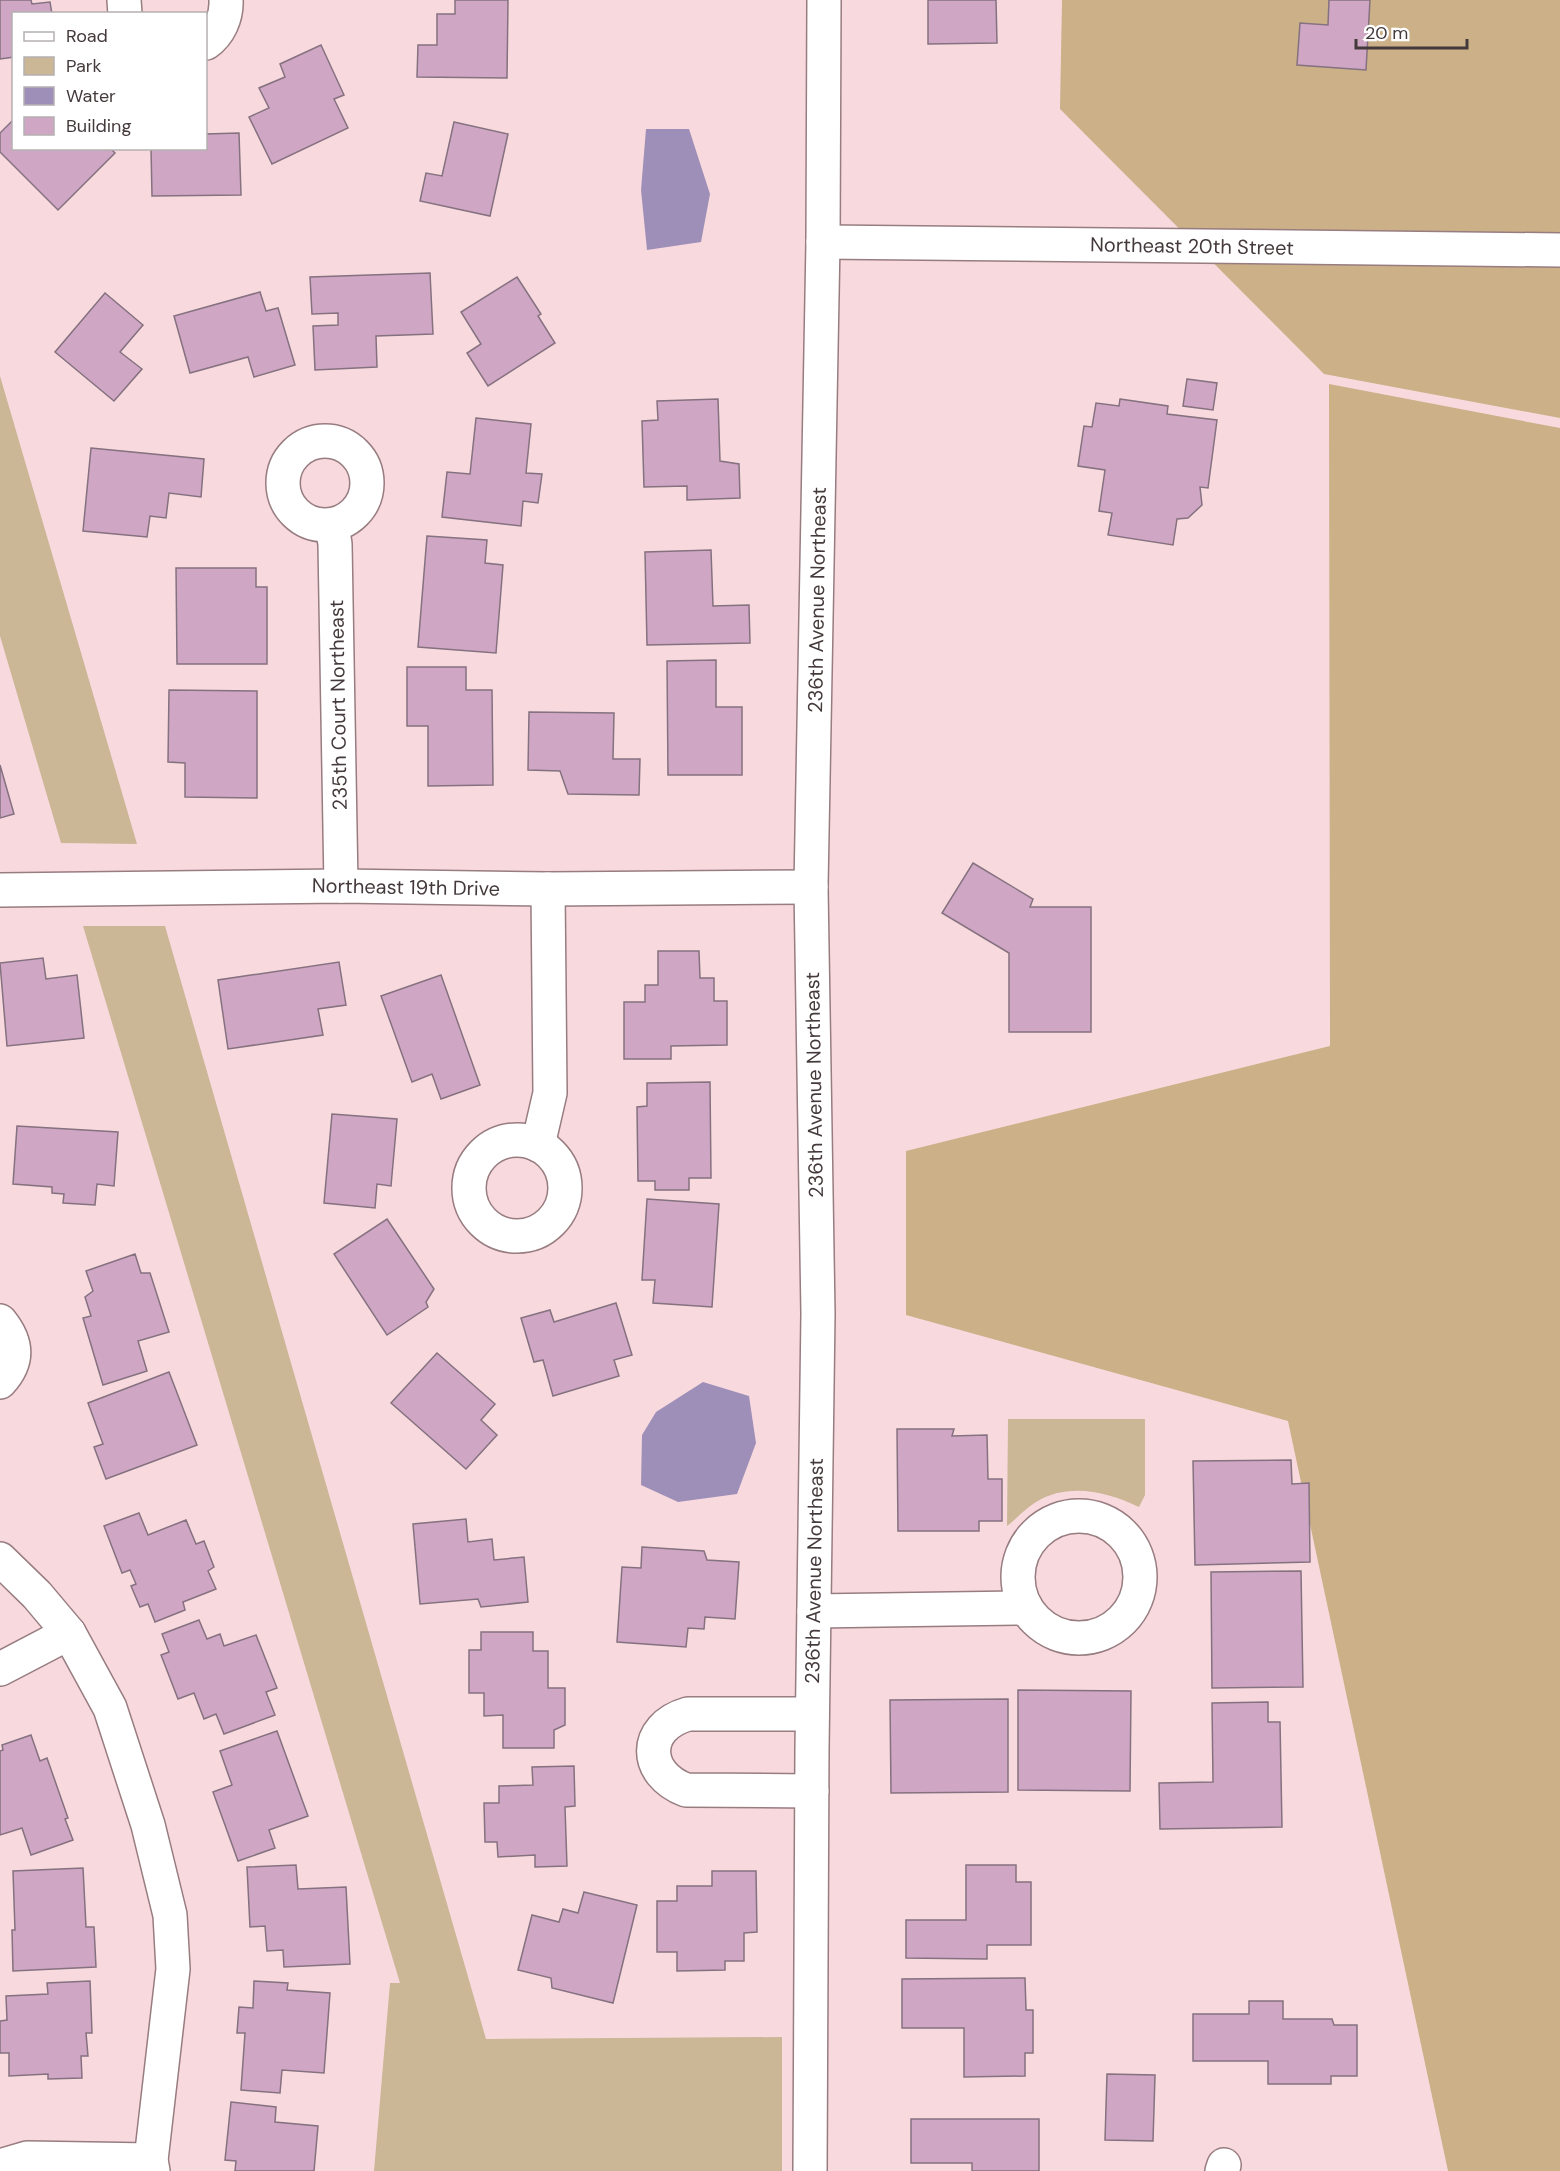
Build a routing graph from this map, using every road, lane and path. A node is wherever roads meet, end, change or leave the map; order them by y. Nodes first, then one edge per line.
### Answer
1 (226, 0) edge
2 (824, 0) edge
3 (207, 43) edge
4 (823, 242) junction
5 (1560, 250) edge
6 (332, 525) dead end
7 (341, 886) junction
8 (811, 887) junction
9 (548, 889) junction
10 (0, 890) edge
11 (538, 1145) dead end
12 (0, 1321) edge
13 (0, 1382) edge
14 (0, 1559) edge
15 (1026, 1608) dead end
16 (814, 1611) junction
17 (69, 1633) junction
18 (0, 1669) edge
19 (812, 1714) junction
20 (812, 1791) junction
21 (0, 2166) edge
22 (152, 2166) edge
23 (810, 2171) edge

1 - 3 street
2 - 4 street, 236th Avenue Northeast
4 - 5 street, Northeast 20th Street
4 - 8 street, 236th Avenue Northeast
6 - 7 street, 235th Court Northeast
7 - 9 street, Northeast 19th Drive
7 - 10 street, Northeast 19th Drive
8 - 9 street, Northeast 19th Drive
8 - 16 street, 236th Avenue Northeast
9 - 11 street
12 - 13 street
14 - 17 street
15 - 16 street
16 - 19 street, 236th Avenue Northeast
17 - 18 street
17 - 22 street
19 - 20 street, 236th Avenue Northeast
19 - 20 street
20 - 23 street, 236th Avenue Northeast
21 - 22 street

